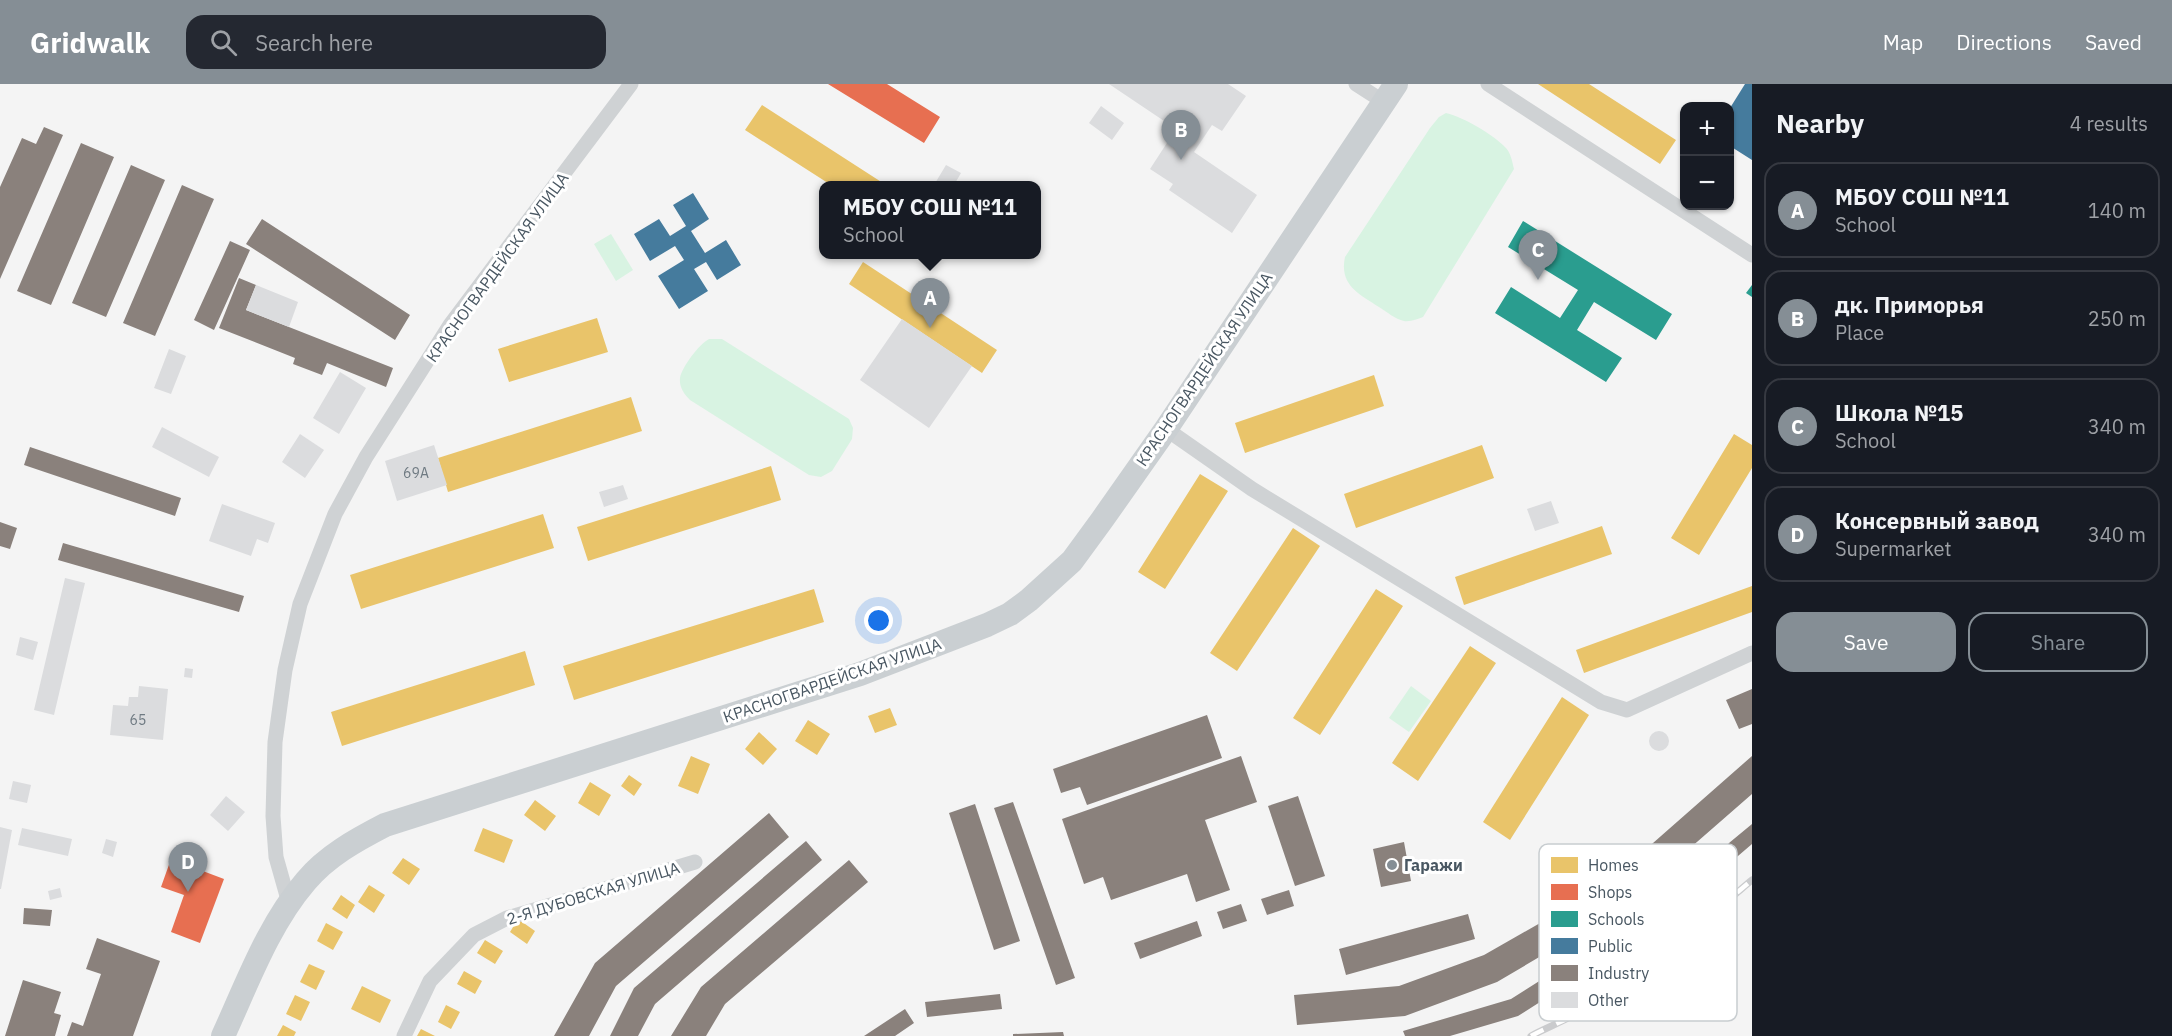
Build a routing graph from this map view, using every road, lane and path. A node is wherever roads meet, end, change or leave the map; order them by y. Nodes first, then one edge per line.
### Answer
1 (631, 84) edge
2 (1356, 84) edge
3 (1488, 84) edge
4 (1390, 93) edge
5 (1752, 255) edge
6 (1166, 429) junction
7 (1752, 652) edge
8 (695, 862) dead end
9 (289, 903) junction
10 (223, 1036) edge
11 (404, 1036) edge

1 - 9 street, КРАСНОГВАРДЕЙСКАЯ УЛИЦА
2 - 4 street
3 - 5 street
4 - 6 main road, КРАСНОГВАРДЕЙСКАЯ УЛИЦА
6 - 7 street
6 - 9 main road, КРАСНОГВАРДЕЙСКАЯ УЛИЦА
8 - 11 street, 2-Я ДУБОВСКАЯ УЛИЦА
9 - 10 main road, КРАСНОГВАРДЕЙСКАЯ УЛИЦА

